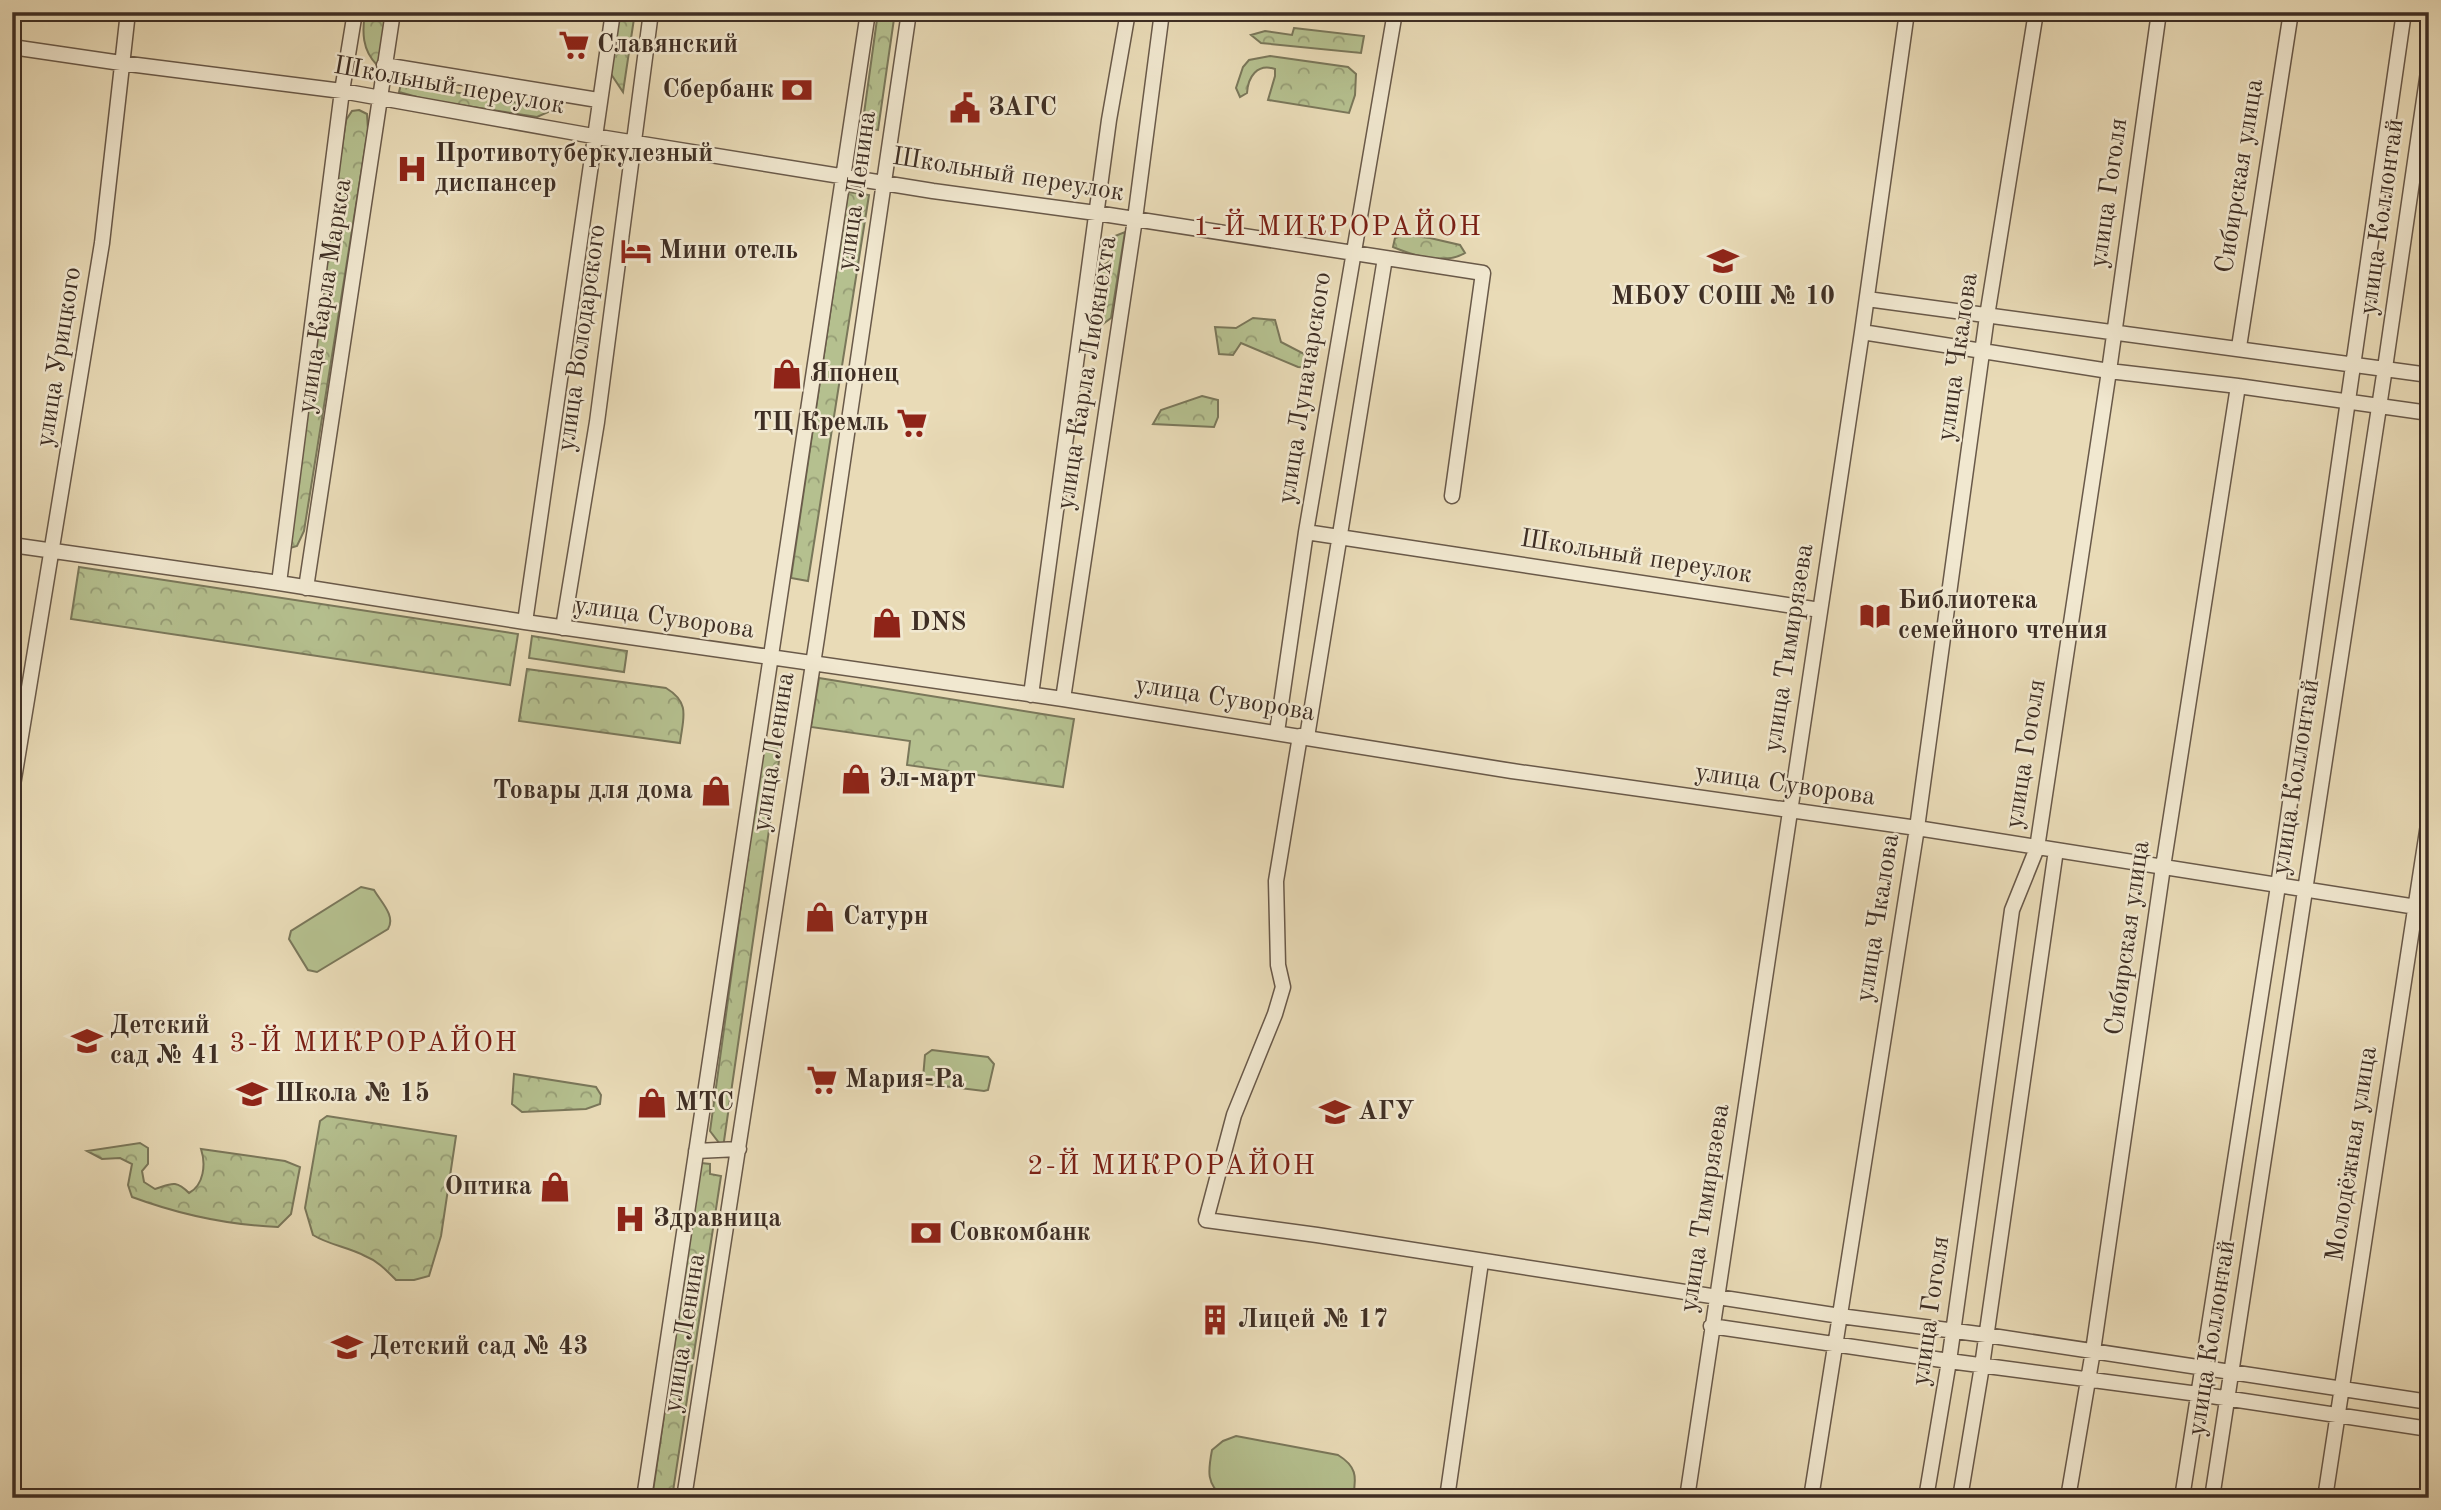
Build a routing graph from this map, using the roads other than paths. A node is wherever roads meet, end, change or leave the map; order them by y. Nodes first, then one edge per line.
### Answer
1 (128, 12) edge
2 (355, 12) edge
3 (393, 12) edge
4 (613, 12) edge
5 (651, 12) edge
6 (868, 12) edge
7 (909, 12) edge
8 (1128, 12) edge
9 (1162, 12) edge
10 (1395, 12) edge
11 (1908, 12) edge
12 (2036, 12) edge
13 (2159, 12) edge
14 (2291, 12) edge
15 (2404, 12) edge
16 (12, 47) edge
17 (121, 64) junction
18 (384, 65) junction
19 (2429, 65) edge
20 (342, 91) junction
21 (379, 99) junction
22 (598, 100) junction
23 (593, 136) junction
24 (632, 142) junction
25 (844, 176) junction
26 (883, 181) junction
27 (1096, 213) junction
28 (1135, 219) junction
29 (1352, 253) junction
30 (1385, 258) junction
31 (1867, 299) junction
32 (1987, 316) junction
33 (1862, 332) junction
34 (2115, 333) junction
35 (2239, 347) junction
36 (1984, 352) junction
37 (2353, 363) junction
38 (2385, 368) junction
39 (2109, 371) junction
40 (2429, 375) edge
41 (2238, 386) junction
42 (2348, 401) junction
43 (2379, 406) junction
44 (2429, 413) edge
45 (1452, 496) dead end
46 (1306, 532) junction
47 (1339, 537) junction
48 (12, 545) edge
49 (50, 551) junction
50 (279, 583) junction
51 (306, 588) junction
52 (1820, 610) junction
53 (525, 622) junction
54 (563, 628) junction
55 (771, 658) junction
56 (813, 663) junction
57 (1031, 695) junction
58 (1063, 699) junction
59 (1277, 732) junction
60 (1304, 736) junction
61 (12, 791) edge
62 (1790, 810) junction
63 (2429, 818) edge
64 (1917, 828) junction
65 (2037, 848) junction
66 (2056, 850) junction
67 (2163, 867) junction
68 (2278, 886) junction
69 (2304, 890) junction
70 (2422, 908) edge
71 (739, 1149) junction
72 (696, 1151) junction
73 (1481, 1262) junction
74 (1716, 1298) junction
75 (1840, 1316) junction
76 (1712, 1326) junction
77 (1953, 1331) junction
78 (1986, 1335) junction
79 (1835, 1345) junction
80 (2093, 1351) junction
81 (1949, 1361) junction
82 (1982, 1366) junction
83 (2201, 1367) junction
84 (2232, 1372) junction
85 (2087, 1380) junction
86 (2340, 1389) junction
87 (2198, 1394) junction
88 (2227, 1398) junction
89 (2429, 1402) edge
90 (2337, 1416) junction
91 (2429, 1429) edge
92 (644, 1498) edge
93 (684, 1498) edge
94 (1447, 1498) edge
95 (1687, 1498) edge
96 (1811, 1498) edge
97 (1926, 1498) edge
98 (1961, 1498) edge
99 (2068, 1498) edge
100 (2182, 1498) edge
101 (2212, 1498) edge
102 (2325, 1498) edge

1 - 17 street, улица Урицкого
2 - 20 street, улица Карла Маркса
3 - 18 street, улица Карла Маркса
4 - 22 street, улица Володарского
5 - 24 street, улица Володарского
6 - 25 street, улица Ленина
7 - 26 street, улица Ленина
8 - 27 street, улица Карла Либкнехта
9 - 28 street, улица Карла Либкнехта
10 - 29 street, улица Луначарского
11 - 31 street, улица Тимирязева
12 - 32 street, улица Чкалова
13 - 34 street, улица Гоголя
14 - 35 street, Сибирская улица
15 - 37 street, улица Коллонтай
16 - 17 street, Школьный переулок
17 - 20 street, Школьный переулок
17 - 49 street, улица Урицкого
18 - 21 street, улица Карла Маркса
18 - 22 street
19 - 38 street, улица Коллонтай
20 - 21 street, Школьный переулок
20 - 50 street, улица Карла Маркса
21 - 23 street, Школьный переулок
21 - 51 street, улица Карла Маркса
22 - 23 street, улица Володарского
23 - 24 street, Школьный переулок
23 - 53 street, улица Володарского
24 - 25 street, Школьный переулок
24 - 54 street, улица Володарского
25 - 26 street, Школьный переулок
25 - 55 street, улица Ленина
26 - 27 street, Школьный переулок
26 - 56 street, улица Ленина
27 - 28 street, Школьный переулок
27 - 57 street, улица Карла Либкнехта
28 - 29 street, Школьный переулок
28 - 58 street, улица Карла Либкнехта
29 - 30 street, Школьный переулок
29 - 46 street, улица Луначарского
30 - 45 street, Школьный переулок
30 - 47 street
31 - 32 street
31 - 33 street, улица Тимирязева
32 - 34 street
32 - 36 street, улица Чкалова
33 - 36 street
33 - 52 street, улица Тимирязева
34 - 35 street
34 - 39 street, улица Гоголя
35 - 37 street
36 - 39 street
36 - 64 street, улица Чкалова
37 - 38 street
37 - 42 street, улица Коллонтай
38 - 40 street
38 - 43 street, улица Коллонтай
39 - 41 street
39 - 65 street, улица Гоголя
41 - 42 street
41 - 67 street, Сибирская улица
42 - 43 street
42 - 68 street, улица Коллонтай
43 - 44 street
43 - 69 street, улица Коллонтай
46 - 47 street, Школьный переулок
46 - 59 street, улица Луначарского
47 - 52 street, Школьный переулок
47 - 60 street
48 - 49 street, улица Суворова
49 - 50 street, улица Суворова
49 - 61 street, улица Урицкого
50 - 51 street, улица Суворова
51 - 53 street, улица Суворова
52 - 62 street, улица Тимирязева
53 - 54 street, улица Суворова
54 - 55 street, улица Суворова
55 - 56 street, улица Суворова
55 - 72 street, улица Ленина
56 - 57 street, улица Суворова
56 - 71 street, улица Ленина
57 - 58 street, улица Суворова
58 - 59 street, улица Суворова
59 - 60 street, улица Суворова
60 - 62 street, улица Суворова
60 - 73 street
62 - 64 street, улица Суворова
62 - 74 street, улица Тимирязева
63 - 70 street, Молодёжная улица
64 - 65 street, улица Суворова
64 - 75 street, улица Чкалова
65 - 66 street, улица Суворова
65 - 77 street, улица Гоголя
66 - 67 street, улица Суворова
66 - 78 street
67 - 68 street, улица Суворова
67 - 80 street, Сибирская улица
68 - 69 street, улица Суворова
68 - 83 street, улица Коллонтай
69 - 70 street, улица Суворова
69 - 84 street, улица Коллонтай
70 - 86 street, Молодёжная улица
71 - 72 street
71 - 93 street, улица Ленина
72 - 92 street, улица Ленина
73 - 74 street
73 - 94 street
74 - 75 street
74 - 76 street, улица Тимирязева
75 - 77 street
75 - 79 street, улица Чкалова
76 - 79 street
76 - 95 street, улица Тимирязева
77 - 78 street
77 - 81 street, улица Гоголя
78 - 80 street
78 - 82 street
79 - 81 street
79 - 96 street, улица Чкалова
80 - 83 street
80 - 85 street, Сибирская улица
81 - 82 street
81 - 97 street, улица Гоголя
82 - 85 street
82 - 98 street
83 - 84 street
83 - 87 street, улица Коллонтай
84 - 86 street
84 - 88 street, улица Коллонтай
85 - 87 street
85 - 99 street, Сибирская улица
86 - 89 street
86 - 90 street, Молодёжная улица
87 - 88 street
87 - 100 street, улица Коллонтай
88 - 90 street
88 - 101 street, улица Коллонтай
90 - 91 street
90 - 102 street, Молодёжная улица

